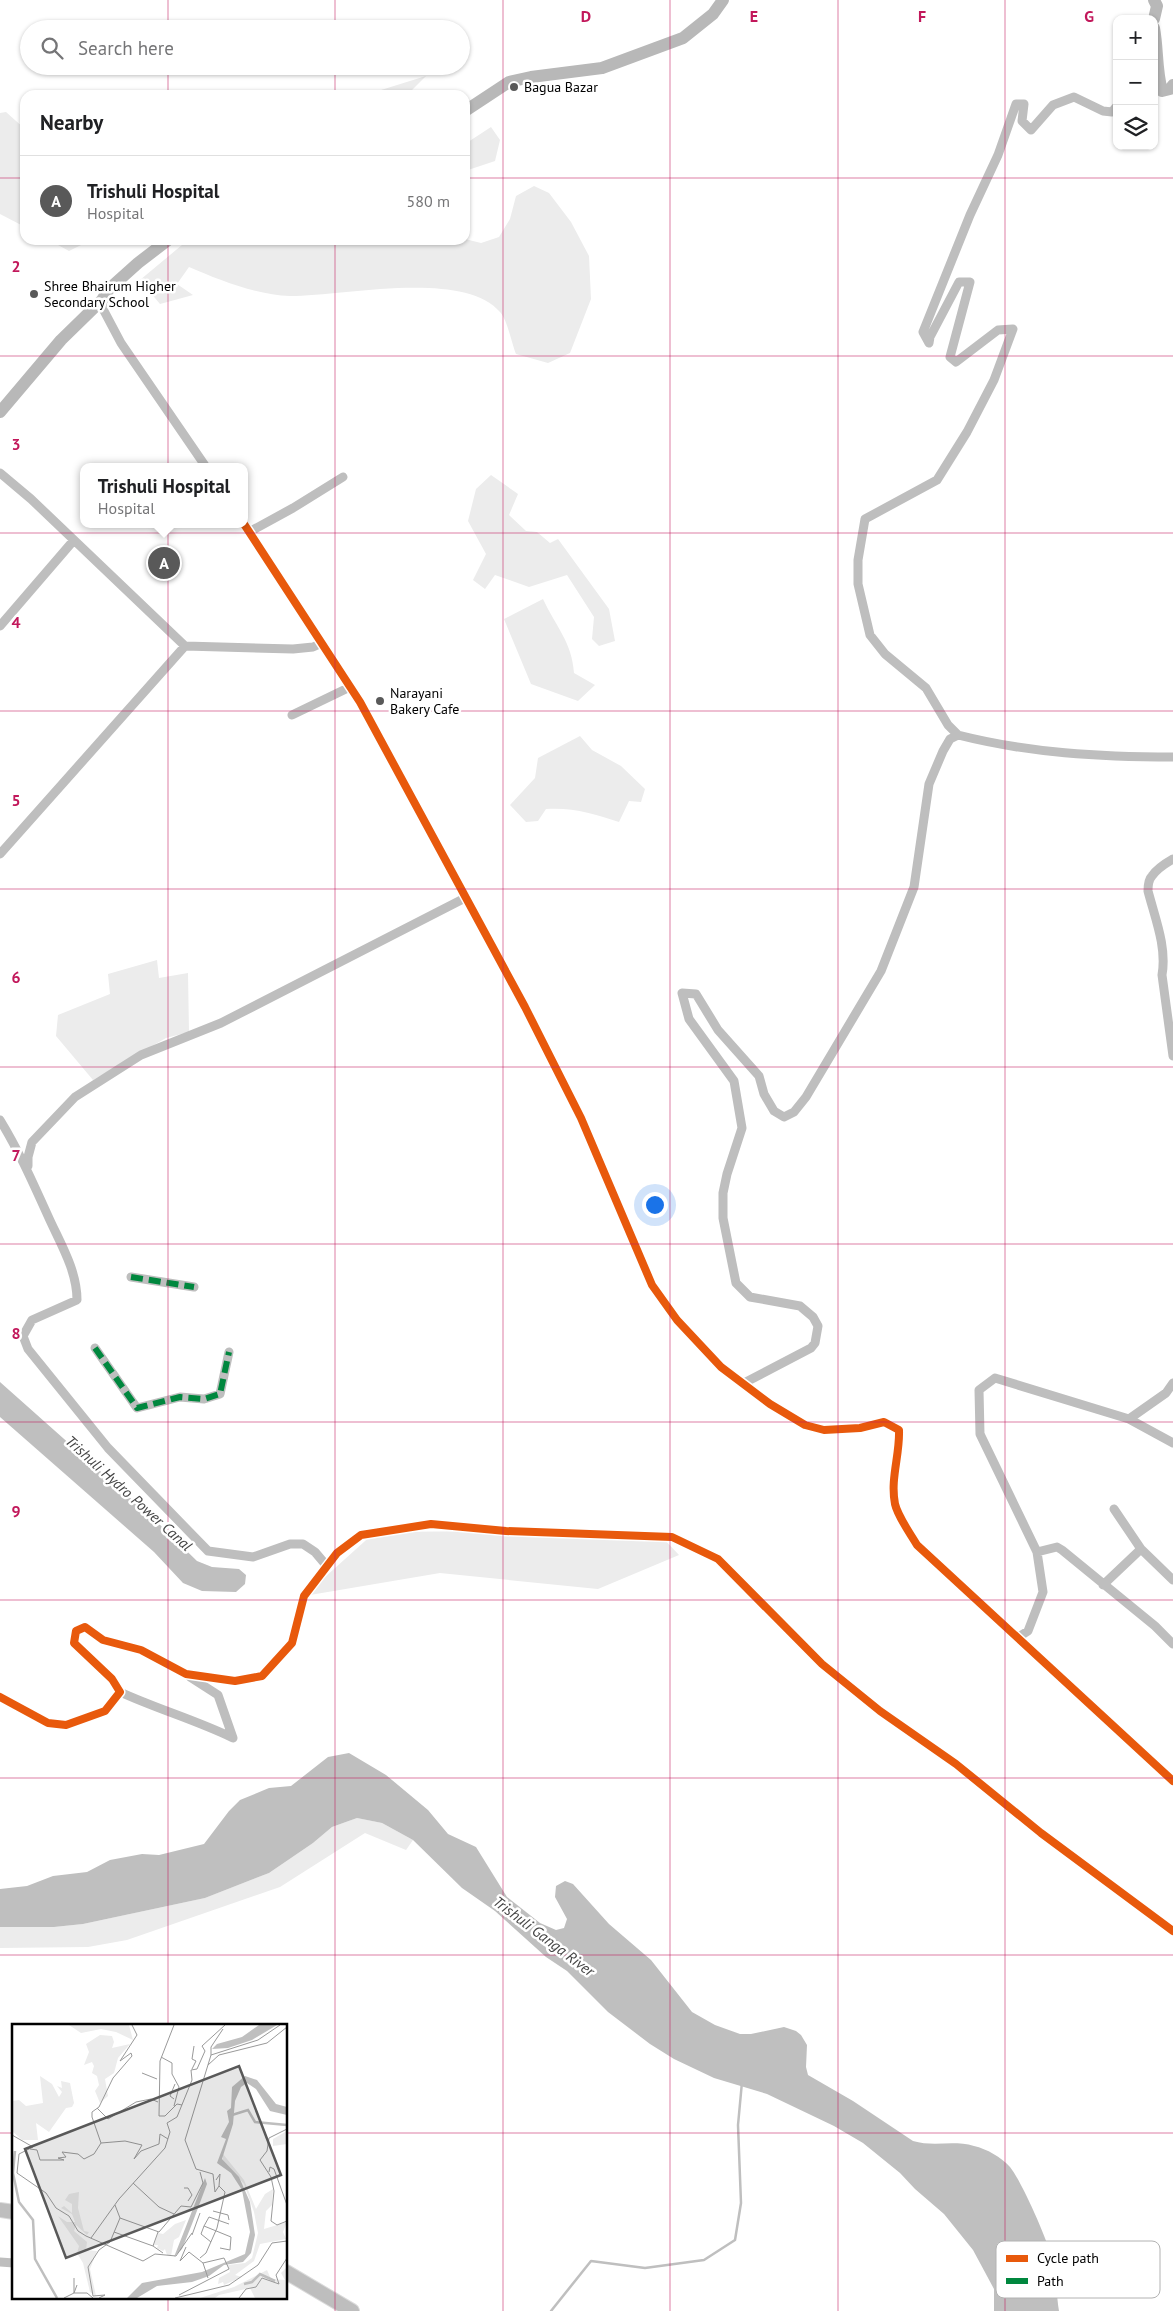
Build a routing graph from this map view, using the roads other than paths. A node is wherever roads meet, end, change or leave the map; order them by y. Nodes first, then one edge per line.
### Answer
1 (723, 0) edge
2 (1154, 0) edge
3 (1155, 15) edge
4 (1157, 60) edge
5 (1173, 85) edge
6 (470, 108) edge
7 (1113, 111) edge
8 (161, 245) edge
9 (102, 300) junction
10 (0, 412) edge
11 (203, 463) edge
12 (0, 473) edge
13 (343, 477) dead end
14 (248, 527) edge
15 (246, 528) edge
16 (74, 540) junction
17 (0, 626) edge
18 (322, 643) junction
19 (185, 646) junction
20 (350, 687) junction
21 (292, 715) dead end
22 (958, 735) junction
23 (1173, 757) edge
24 (0, 854) edge
25 (1173, 859) edge
26 (465, 898) junction
27 (1173, 1056) edge
28 (0, 1120) edge
29 (28, 1172) junction
30 (131, 1277) dead end
31 (194, 1287) dead end
32 (95, 1348) dead end
33 (229, 1352) dead end
34 (744, 1383) junction
35 (1173, 1383) edge
36 (1129, 1419) junction
37 (1173, 1443) edge
38 (1114, 1509) dead end
39 (1140, 1549) junction
40 (1037, 1552) junction
41 (326, 1565) junction
42 (1173, 1580) edge
43 (1104, 1585) junction
44 (1017, 1638) junction
45 (1173, 1644) edge
46 (186, 1674) junction
47 (120, 1692) junction
48 (0, 1697) edge
49 (1173, 1781) edge
50 (1173, 1931) edge
51 (288, 2273) edge
52 (352, 2311) edge

1 - 6 street
2 - 3 street
4 - 5 street
7 - 22 street
8 - 9 street
9 - 10 street
9 - 11 street
12 - 16 street
13 - 14 street
15 - 18 street
16 - 17 street
16 - 19 street
18 - 19 street
18 - 20 street
19 - 24 street
20 - 21 street
20 - 26 street
22 - 23 street
22 - 34 street
25 - 27 street
26 - 29 street
26 - 34 street
28 - 29 street
29 - 41 street
30 - 31 street
32 - 33 street
34 - 44 street
35 - 36 street
36 - 37 street
36 - 40 street
38 - 39 street
39 - 42 street
39 - 43 street
40 - 43 street
40 - 44 street
41 - 46 street
41 - 50 street
43 - 45 street
44 - 49 street
46 - 47 street
46 - 47 street
47 - 48 street
51 - 52 main road

